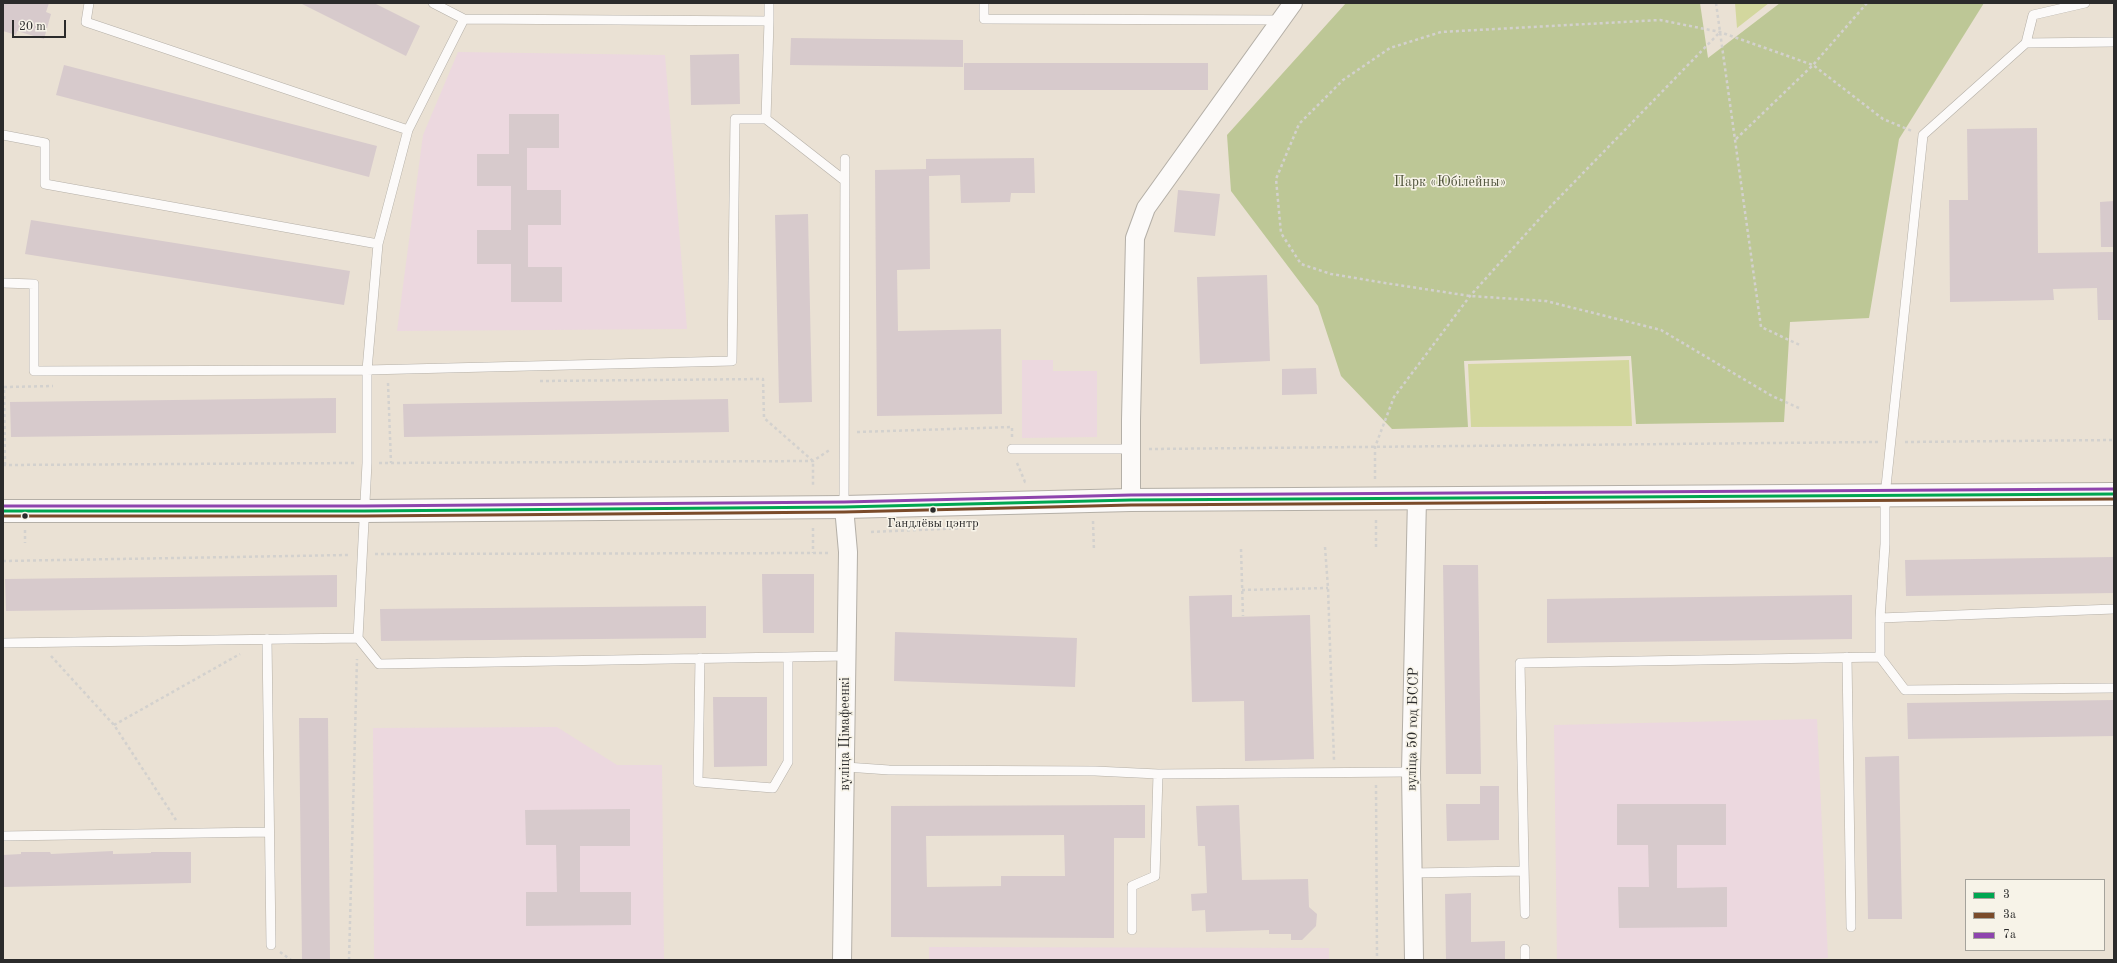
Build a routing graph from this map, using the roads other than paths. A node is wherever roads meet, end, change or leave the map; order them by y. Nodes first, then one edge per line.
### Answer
1 (89, 3) edge
2 (432, 3) edge
3 (769, 3) edge
4 (984, 3) edge
5 (1293, 3) edge
6 (2085, 3) edge
7 (464, 19) junction
8 (769, 20) junction
9 (1282, 20) junction
10 (2114, 42) edge
11 (2026, 43) junction
12 (766, 119) junction
13 (408, 130) junction
14 (3, 135) edge
15 (845, 159) dead end
16 (844, 180) junction
17 (378, 244) junction
18 (3, 283) edge
19 (368, 370) junction
20 (1012, 449) road end
21 (1131, 449) junction
22 (2114, 494) edge
23 (1885, 496) junction
24 (1417, 498) junction
25 (1131, 500) junction
26 (844, 507) junction
27 (3, 511) edge
28 (364, 511) junction
29 (2114, 609) edge
30 (1880, 618) junction
31 (358, 638) junction
32 (267, 639) junction
33 (3, 643) edge
34 (845, 656) junction
35 (1880, 656) junction
36 (788, 657) junction
37 (1847, 657) junction
38 (700, 658) junction
39 (2114, 688) edge
40 (846, 767) junction
41 (1411, 772) junction
42 (1158, 774) junction
43 (270, 832) junction
44 (3, 836) edge
45 (1524, 871) junction
46 (1413, 873) junction
47 (1525, 914) dead end
48 (1852, 927) dead end
49 (1132, 930) dead end
50 (271, 944) dead end
51 (1525, 950) dead end
52 (842, 960) edge
53 (1414, 960) edge
54 (1525, 960) edge

1 - 13 lane
2 - 7 lane
3 - 8 lane
4 - 9 lane
5 - 9 street
6 - 11 lane
7 - 8 lane
7 - 13 lane
8 - 12 lane
9 - 21 street
10 - 11 lane
11 - 23 lane
12 - 16 lane
12 - 19 lane
13 - 17 lane
14 - 17 lane
15 - 16 lane
16 - 26 lane
17 - 19 lane
18 - 19 lane
19 - 28 lane
20 - 21 lane
21 - 25 street
22 - 23 main road
23 - 24 main road
23 - 30 lane
24 - 25 main road
24 - 41 street, вуліца 50 год БССР
25 - 26 main road
26 - 28 main road
26 - 34 street, вуліца Цімафеенкі
27 - 28 main road
28 - 31 lane
29 - 30 lane
30 - 35 lane
31 - 32 lane
31 - 38 lane
32 - 33 lane
32 - 43 lane
34 - 36 lane
34 - 40 street, вуліца Цімафеенкі
35 - 37 lane
35 - 39 lane
36 - 38 lane
36 - 38 lane
37 - 45 lane
37 - 48 lane
40 - 42 lane
40 - 52 street, вуліца Цімафеенкі
41 - 42 lane
41 - 46 street, вуліца 50 год БССР
42 - 49 lane
43 - 44 lane
43 - 50 lane
45 - 46 lane
45 - 47 lane
46 - 53 street, вуліца 50 год БССР
51 - 54 lane

